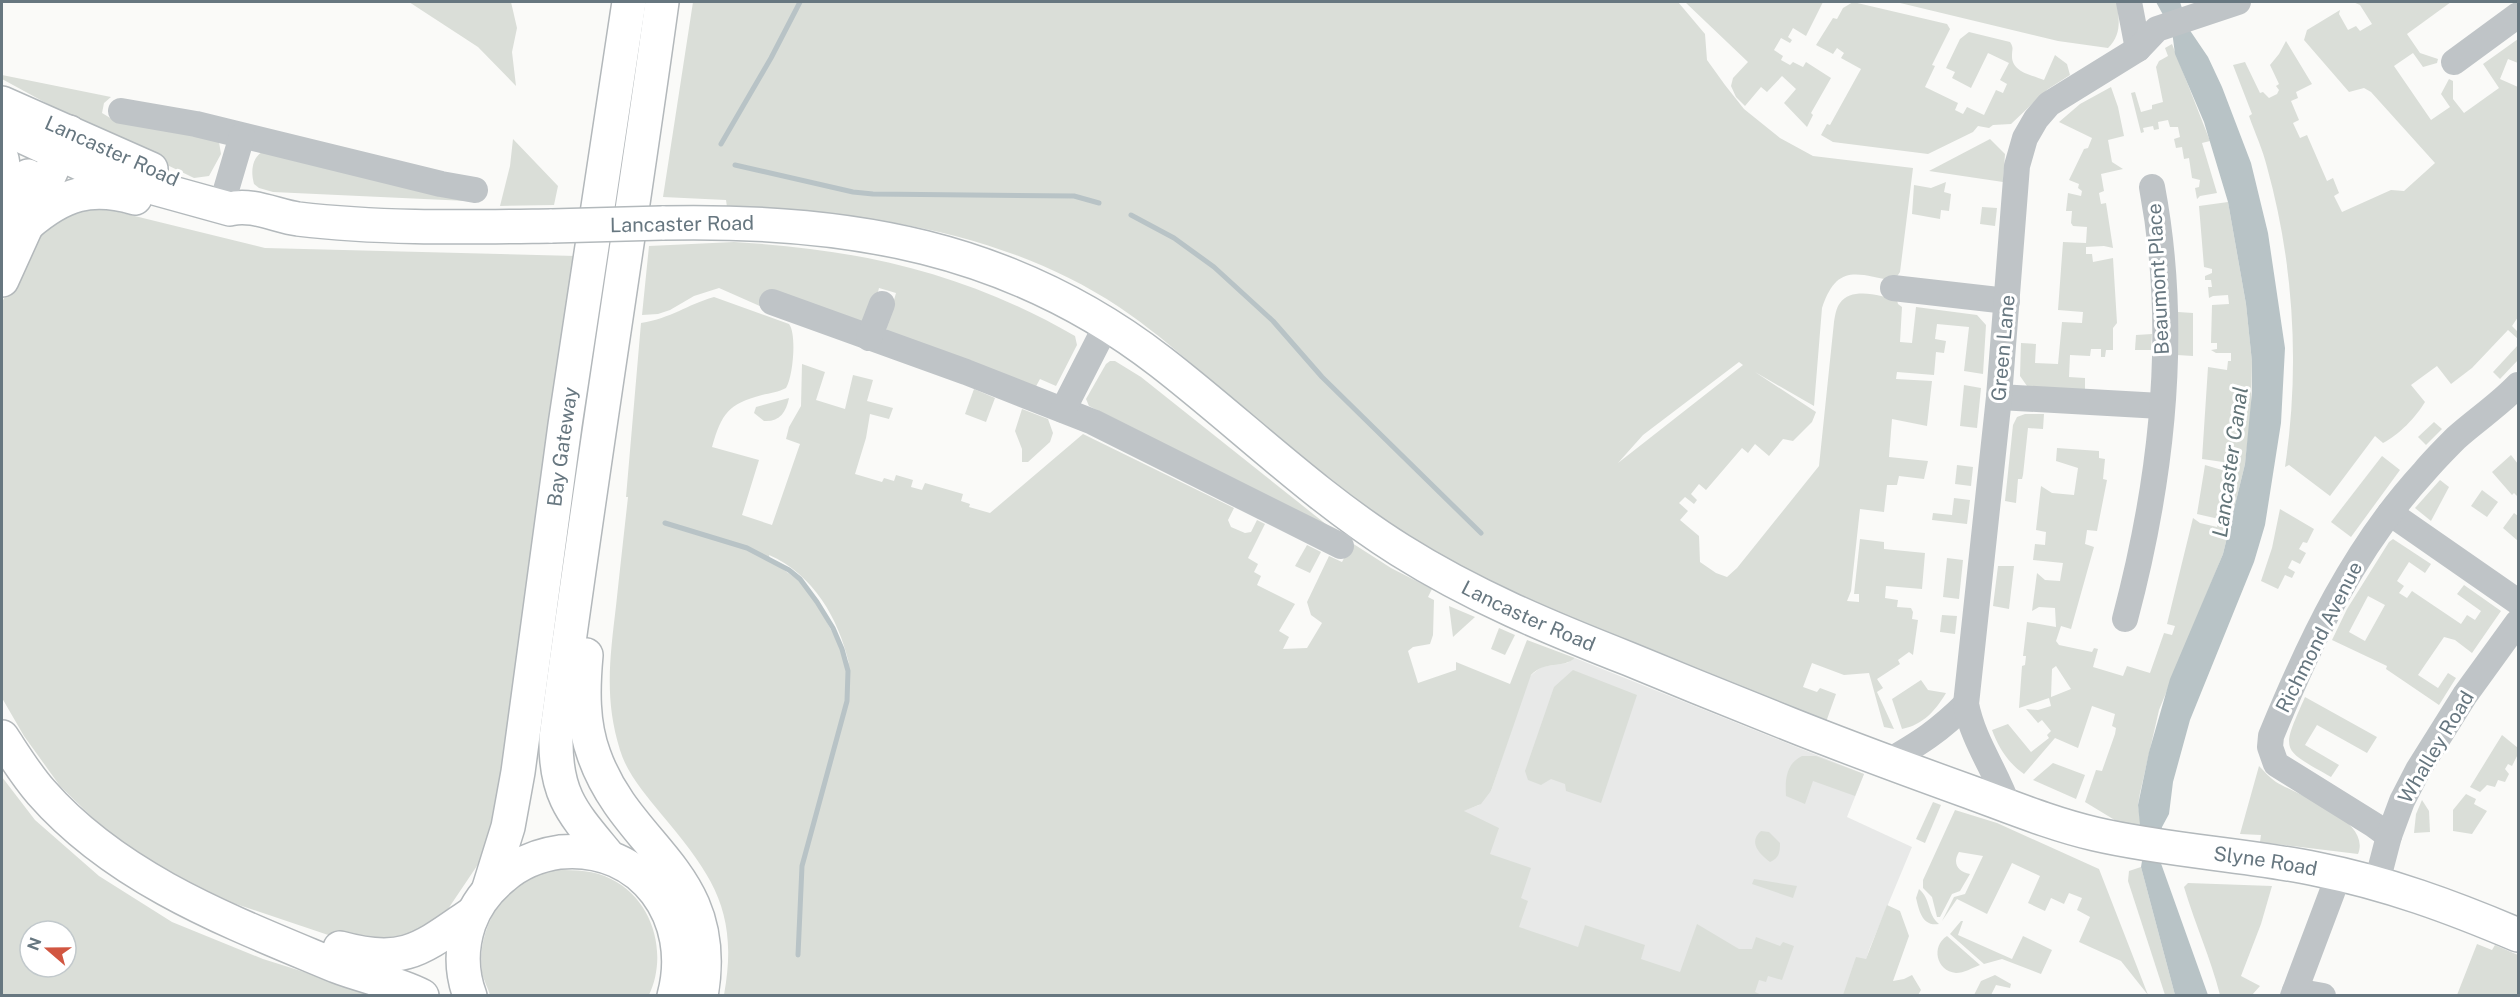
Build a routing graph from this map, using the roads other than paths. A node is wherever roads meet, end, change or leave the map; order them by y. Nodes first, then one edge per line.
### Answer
1 (629, 2) edge
2 (662, 2) edge
3 (2129, 2) edge
4 (2238, 2) edge
5 (2518, 15) edge
6 (2138, 48) junction
7 (2454, 63) dead end
8 (2, 103) edge
9 (122, 111) dead end
10 (2, 127) edge
11 (242, 136) junction
12 (55, 139) junction
13 (2, 159) edge
14 (2152, 187) dead end
15 (475, 190) dead end
16 (2, 197) edge
17 (228, 203) junction
18 (293, 218) junction
19 (15, 224) edge
20 (2, 280) edge
21 (1893, 288) dead end
22 (2007, 301) junction
23 (772, 302) dead end
24 (882, 304) dead end
25 (1107, 324) junction
26 (869, 338) junction
27 (2518, 385) edge
28 (1999, 397) junction
29 (2161, 406) junction
30 (1064, 410) junction
31 (595, 465) junction
32 (2390, 513) junction
33 (1341, 546) dead end
34 (2518, 602) edge
35 (2125, 620) dead end
36 (2518, 622) edge
37 (1966, 704) junction
38 (2, 737) edge
39 (1887, 762) junction
40 (2008, 806) junction
41 (2389, 836) junction
42 (609, 857) junction
43 (2339, 874) junction
44 (2377, 882) junction
45 (481, 901) junction
46 (217, 913) junction
47 (2518, 935) edge
48 (2294, 993) edge
49 (422, 996) edge
50 (470, 996) edge
51 (674, 996) edge
52 (701, 996) edge
53 (2323, 996) edge

1 - 45 main road, Bay Gateway
2 - 31 main road, Bay Gateway
3 - 6 street
4 - 6 street, Green Lane
5 - 7 street
6 - 22 street, Green Lane
8 - 12 main road, Lancaster Road
9 - 11 street, Lancaster Road
10 - 12 main road, Lancaster Road
11 - 15 street, Lancaster Road
11 - 17 street
12 - 17 main road, Lancaster Road
12 - 19 main road
13 - 16 main road
14 - 29 street, Beaumont Place
17 - 18 main road, Lancaster Road
18 - 19 main road
18 - 25 main road, Lancaster Road, bridge
19 - 20 main road
21 - 22 street
22 - 28 street, Green Lane
23 - 26 street
24 - 26 street
25 - 30 street
25 - 39 main road, Lancaster Road
26 - 30 street
27 - 32 street, Richmond Avenue
28 - 29 street
28 - 37 street, Green Lane
29 - 35 street, Beaumont Place
30 - 33 street
31 - 42 main road, Bay Gateway
31 - 52 main road
32 - 34 street
32 - 41 street, Richmond Avenue
36 - 41 street, Whalley Road
37 - 39 street
37 - 40 street, Green Lane
38 - 46 main road
39 - 40 main road, Lancaster Road
40 - 43 main road, Slyne Road
41 - 44 street, Whalley Road
42 - 45 main road
42 - 51 main road
43 - 44 main road, Slyne Road
43 - 48 street
44 - 47 main road, Slyne Road
45 - 46 main road
45 - 50 main road, Bay Gateway
46 - 49 main road
48 - 53 street

